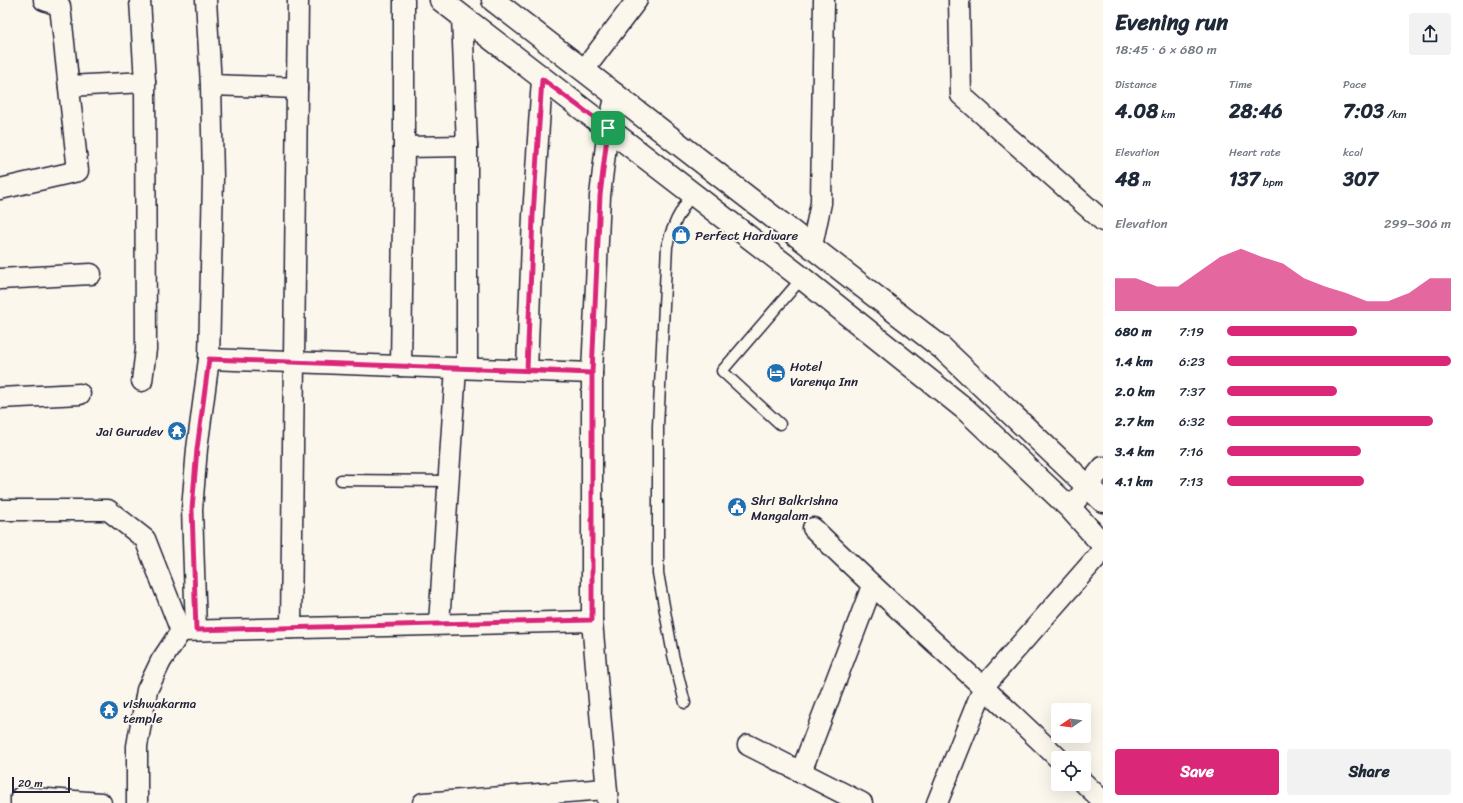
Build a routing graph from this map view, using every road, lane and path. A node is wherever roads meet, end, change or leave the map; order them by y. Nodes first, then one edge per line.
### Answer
1 (140, 0) edge
2 (206, 0) edge
3 (298, 0) edge
4 (404, 0) edge
5 (441, 0) edge
6 (493, 0) edge
7 (637, 0) edge
8 (824, 0) edge
9 (959, 0) edge
10 (54, 2) edge
11 (462, 16) junction
12 (584, 70) junction
13 (542, 79) junction
14 (145, 82) junction
15 (211, 85) junction
16 (69, 86) junction
17 (297, 88) junction
18 (616, 94) junction
19 (608, 128) junction
20 (467, 146) junction
21 (404, 147) junction
22 (0, 189) edge
23 (693, 194) junction
24 (1103, 220) edge
25 (812, 246) junction
26 (91, 274) dead end
27 (802, 278) junction
28 (0, 279) edge
29 (209, 359) junction
30 (294, 362) junction
31 (401, 366) junction
32 (461, 368) junction
33 (527, 370) junction
34 (592, 373) junction
35 (142, 381) dead end
36 (80, 394) dead end
37 (0, 398) edge
38 (780, 424) dead end
39 (1103, 467) edge
40 (341, 480) dead end
41 (449, 481) junction
42 (1088, 486) junction
43 (1103, 501) edge
44 (1070, 508) junction
45 (0, 510) edge
46 (813, 528) dead end
47 (1103, 544) edge
48 (1103, 550) edge
49 (872, 586) junction
50 (592, 620) junction
51 (439, 624) junction
52 (292, 628) junction
53 (188, 631) junction
54 (984, 686) junction
55 (685, 703) dead end
56 (748, 745) dead end
57 (1051, 751) edge
58 (801, 772) junction
59 (1091, 790) edge
60 (607, 796) edge
61 (1103, 801) edge
62 (21, 803) edge
63 (101, 803) edge
64 (137, 803) edge
65 (423, 803) edge
66 (862, 803) edge
67 (937, 803) edge

1 - 14 street
2 - 15 street
3 - 17 street
4 - 21 street
5 - 11 main road
6 - 12 main road
7 - 12 street
8 - 25 street
9 - 24 street
10 - 16 street
11 - 13 main road
11 - 20 street
12 - 18 main road
13 - 19 main road
13 - 33 street
14 - 16 street
14 - 35 street
15 - 17 street
15 - 29 street
16 - 22 street
17 - 30 street
18 - 19 street
18 - 25 main road
19 - 23 main road
19 - 34 street
20 - 21 street
20 - 32 street
21 - 31 street
23 - 27 main road
23 - 55 lane
25 - 42 main road
26 - 28 street
27 - 38 lane
27 - 44 main road
29 - 30 street
29 - 53 street
30 - 31 street
30 - 52 street
31 - 32 street
32 - 33 street
32 - 41 street
33 - 34 street
34 - 50 street
36 - 37 street
39 - 42 street
40 - 41 lane
41 - 51 street
42 - 43 main road
42 - 44 street
44 - 47 main road
45 - 53 street
46 - 49 street
48 - 54 street
49 - 54 street
49 - 58 street
50 - 51 street
50 - 60 street
51 - 52 street
52 - 53 street
53 - 64 street
54 - 57 street
54 - 67 street
56 - 58 street
58 - 66 street
59 - 61 street
60 - 65 street
62 - 63 street

